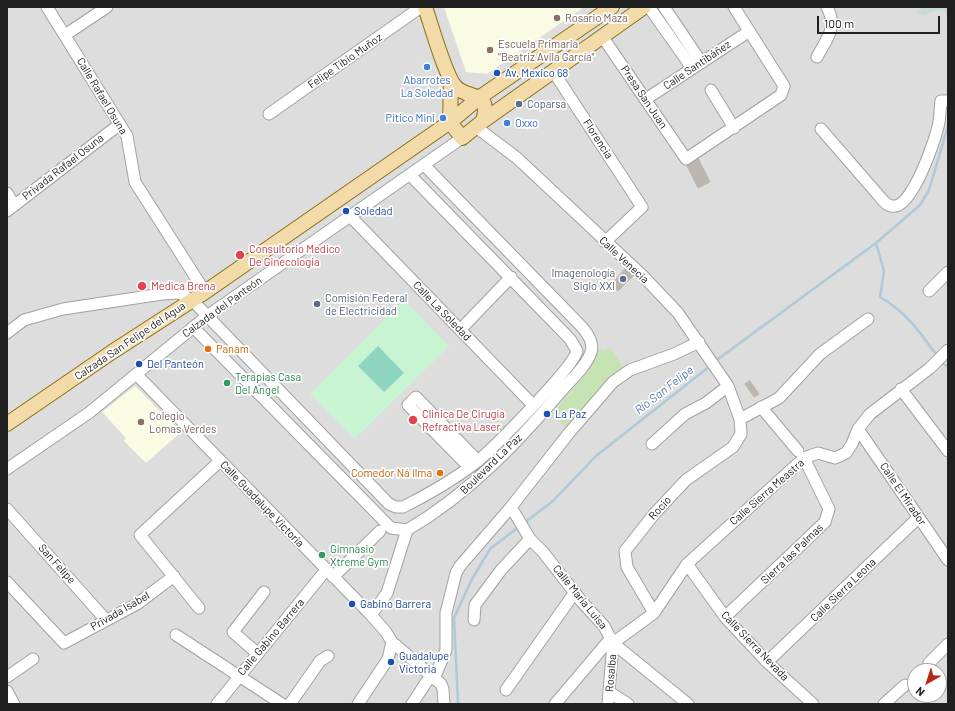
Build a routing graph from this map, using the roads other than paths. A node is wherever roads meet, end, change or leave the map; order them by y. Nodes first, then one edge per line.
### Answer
1 (47, 7) edge
2 (107, 7) edge
3 (421, 7) edge
4 (425, 7) edge
5 (612, 7) edge
6 (644, 7) edge
7 (649, 7) edge
8 (664, 7) edge
9 (734, 7) edge
10 (827, 7) edge
11 (748, 32) junction
12 (65, 36) junction
13 (602, 36) junction
14 (817, 57) dead end
15 (702, 62) junction
16 (692, 68) junction
17 (553, 71) junction
18 (451, 81) junction
19 (711, 90) dead end
20 (480, 97) junction
21 (646, 99) junction
22 (946, 101) edge
23 (269, 114) dead end
24 (450, 122) junction
25 (120, 124) junction
26 (480, 124) junction
27 (734, 128) junction
28 (821, 129) dead end
29 (462, 138) junction
30 (424, 165) junction
31 (410, 175) junction
32 (7, 193) edge
33 (11, 208) edge
34 (350, 216) junction
35 (605, 242) junction
36 (948, 272) edge
37 (511, 277) junction
38 (540, 283) junction
39 (929, 291) dead end
40 (205, 292) junction
41 (528, 296) junction
42 (192, 300) junction
43 (565, 310) junction
44 (207, 316) junction
45 (868, 319) dead end
46 (553, 320) junction
47 (193, 327) junction
48 (460, 330) junction
49 (7, 333) edge
50 (699, 342) junction
51 (947, 350) edge
52 (248, 358) junction
53 (235, 371) junction
54 (137, 375) junction
55 (728, 386) junction
56 (901, 389) junction
57 (533, 405) junction
58 (761, 407) junction
59 (740, 420) junction
60 (7, 424) edge
61 (858, 429) junction
62 (652, 444) dead end
63 (335, 448) junction
64 (948, 451) edge
65 (801, 454) junction
66 (323, 459) junction
67 (220, 461) junction
68 (474, 464) junction
69 (7, 469) edge
70 (364, 478) junction
71 (351, 489) junction
72 (511, 507) junction
73 (7, 509) edge
74 (918, 518) junction
75 (407, 530) junction
76 (380, 531) dead end
77 (529, 537) junction
78 (948, 560) edge
79 (687, 564) junction
80 (329, 574) junction
81 (174, 576) junction
82 (7, 582) edge
83 (264, 592) dead end
84 (575, 592) junction
85 (199, 608) dead end
86 (654, 613) junction
87 (371, 615) junction
88 (725, 617) junction
89 (106, 620) junction
90 (474, 620) dead end
91 (176, 635) dead end
92 (612, 640) junction
93 (392, 642) junction
94 (948, 644) edge
95 (257, 653) junction
96 (328, 656) dead end
97 (33, 659) dead end
98 (767, 662) junction
99 (928, 663) dead end
100 (239, 675) junction
101 (7, 677) edge
102 (432, 677) junction
103 (905, 685) dead end
104 (506, 690) dead end
105 (7, 691) edge
106 (609, 692) junction
107 (14, 704) edge
108 (217, 704) edge
109 (282, 704) edge
110 (290, 704) edge
111 (358, 704) edge
112 (412, 704) edge
113 (444, 704) edge
114 (555, 704) edge
115 (608, 704) edge
116 (628, 704) edge
117 (688, 704) edge
118 (813, 704) edge
119 (884, 704) edge

1 - 12 street, Calle Rafael Osuna
2 - 12 street
3 - 23 street, Felipe Tibio Muñoz
4 - 18 main road
5 - 20 main road
6 - 13 main road
7 - 16 street
8 - 15 street
9 - 11 street
10 - 14 street
11 - 15 street, Calle Santibáñez
11 - 27 street
12 - 25 street, Calle Rafael Osuna
13 - 17 main road
13 - 21 street, Presa San Juan
15 - 16 street, Calle Santibáñez
16 - 21 street, Calle Santibáñez
17 - 26 main road
17 - 35 street, Florencia
18 - 20 main road
18 - 24 main road
19 - 27 street
20 - 24 main road, Calzada San Felipe del Agua
20 - 26 main road
21 - 27 street, Presa San Juan
22 - 28 street
24 - 29 main road
24 - 40 main road, Calzada San Felipe del Agua
25 - 33 street, Privada Rafael Osuna
25 - 40 street, Calle Rafael Osuna
26 - 29 main road
26 - 35 street, Calle Venecia
29 - 30 street, Calzada del Panteón
30 - 31 street, Calzada del Panteón
30 - 38 street, Boulevard La Paz
31 - 34 street, Calzada del Panteón
31 - 37 street, Boulevard La Paz
32 - 33 street
34 - 44 street, Calzada del Panteón
34 - 48 street, Calle La Soledad
35 - 50 street, Calle Venecia
36 - 39 street
37 - 41 street, Boulevard La Paz
37 - 48 street
38 - 41 street
38 - 43 street, Boulevard La Paz
40 - 42 main road, Calzada San Felipe del Agua
41 - 46 street, Boulevard La Paz
42 - 44 street, Boulevard La Paz
42 - 49 street
42 - 60 main road, Calzada San Felipe del Agua
43 - 46 street
43 - 75 street, Boulevard La Paz
44 - 47 street, Calzada del Panteón
44 - 52 street, Boulevard La Paz
45 - 58 street
46 - 57 street, Boulevard La Paz
47 - 53 street
47 - 54 street, Calzada del Panteón
48 - 57 street, Calle La Soledad
50 - 55 street, Calle Venecia
50 - 72 street
51 - 56 street, Calle Sierra Meastra
52 - 53 street
52 - 63 street, Boulevard La Paz
53 - 66 street
54 - 67 street, Calle Guadalupe Victoria
54 - 69 street, Calzada del Panteón
55 - 59 street, Calle Venecia
55 - 62 street
56 - 61 street, Calle Sierra Meastra
56 - 64 street
57 - 68 street, Boulevard La Paz
58 - 59 street
58 - 65 street, Sierra las Palmas
59 - 86 street, Rocio
61 - 65 street, Calle Sierra Meastra
61 - 74 street, Calle El Mirador
63 - 66 street
63 - 70 street, Boulevard La Paz
65 - 79 street, Calle Sierra Meastra
65 - 88 street, Sierra las Palmas
66 - 71 street
67 - 80 street, Calle Guadalupe Victoria
67 - 81 street
68 - 68 street
68 - 70 street, Boulevard La Paz
70 - 71 street
71 - 75 street
72 - 77 street, Calle María Luisa
72 - 102 street
73 - 89 street, San Felipe
74 - 78 street, Calle El Mirador
74 - 98 street, Calle Sierra Leona
75 - 87 street
76 - 80 street, Calle Gabino Barrera
77 - 84 street, Calle María Luisa
77 - 90 street
79 - 86 street, Calle Sierra Meastra
79 - 88 street, Calle Sierra Nevada
80 - 87 street, Calle Guadalupe Victoria
80 - 95 street, Calle Gabino Barrera
81 - 85 street
81 - 89 street, Privada Isabel
82 - 89 street, Privada Isabel
83 - 95 street
84 - 92 street, Calle María Luisa
84 - 104 street
86 - 92 street, Calle Sierra Meastra
87 - 93 street, Calle Guadalupe Victoria
88 - 98 street, Calle Sierra Nevada
91 - 100 street
92 - 106 street, Rosalba
92 - 114 street, Calle Sierra Meastra
92 - 117 street, Calle María Luisa
93 - 102 street, Calle Guadalupe Victoria
93 - 111 street
94 - 99 street
95 - 100 street, Calle Gabino Barrera
96 - 110 street
97 - 101 street
98 - 118 street, Calle Sierra Nevada
100 - 108 street, Calle Gabino Barrera
100 - 109 street
102 - 112 street
102 - 113 street, Calle Guadalupe Victoria
103 - 119 street
105 - 107 street
106 - 115 street, Rosalba
106 - 116 street

